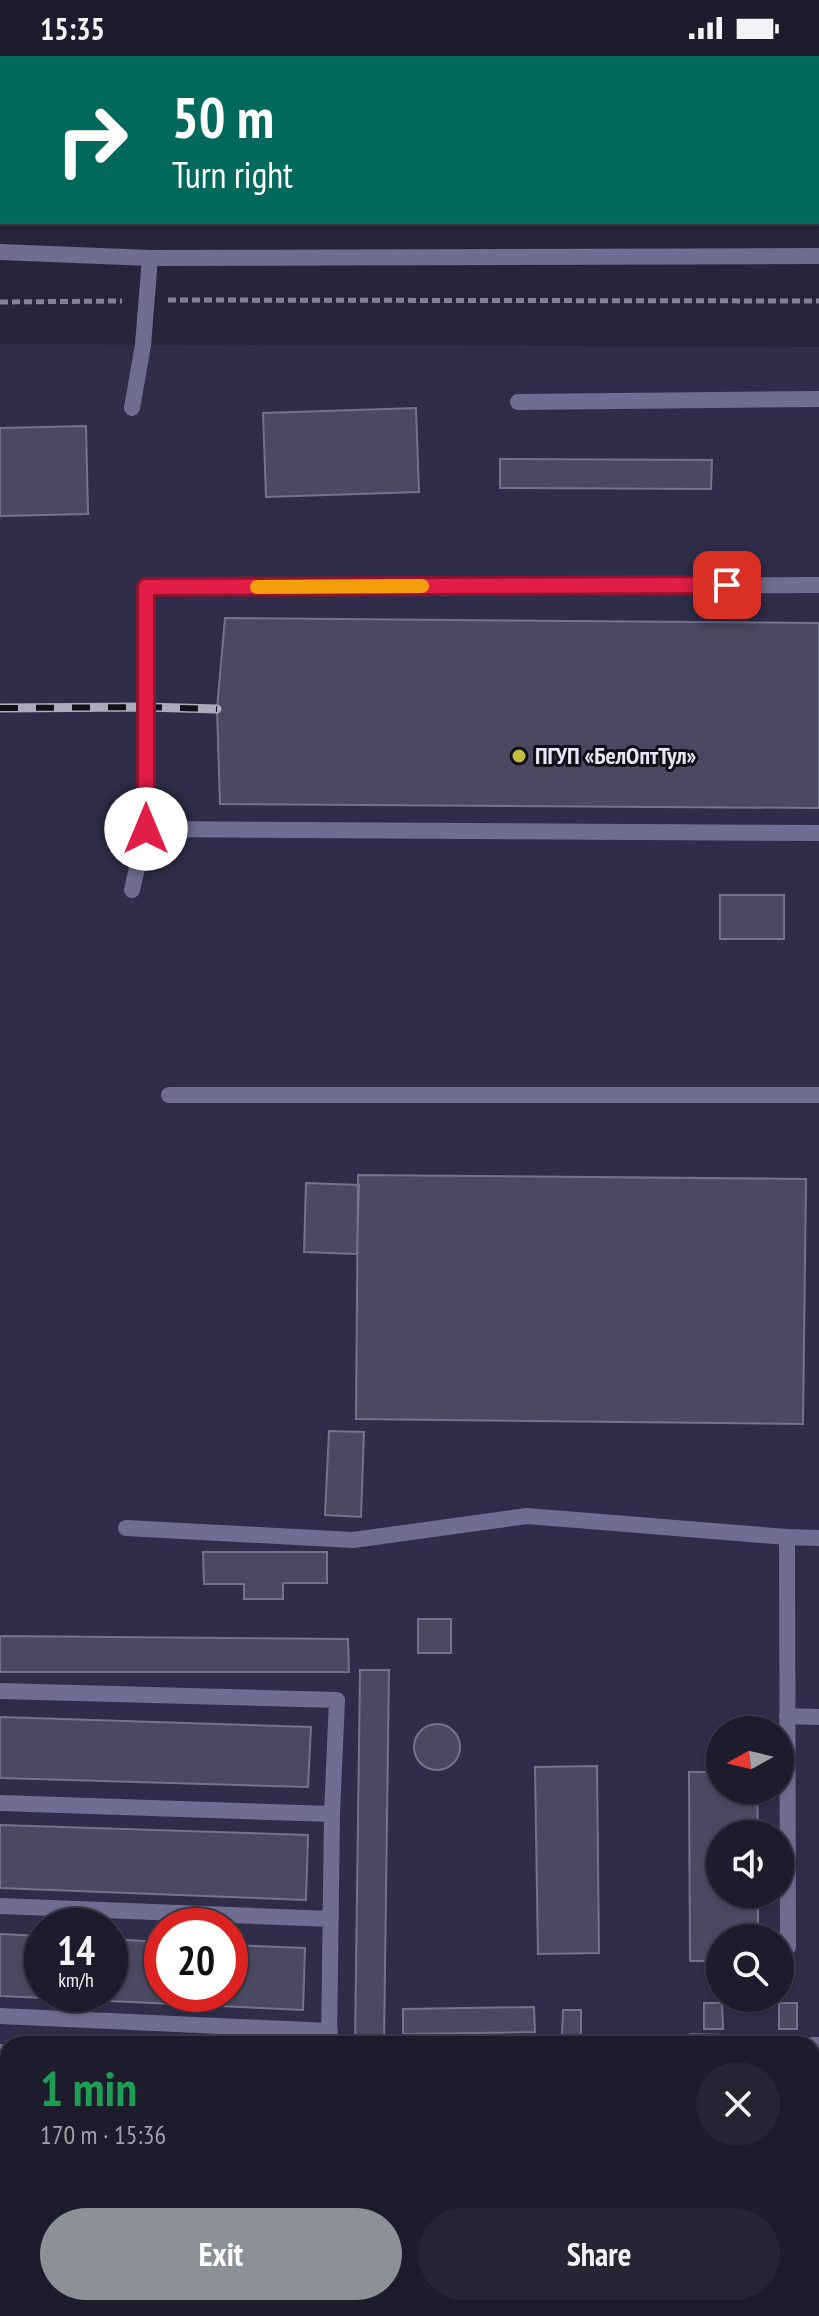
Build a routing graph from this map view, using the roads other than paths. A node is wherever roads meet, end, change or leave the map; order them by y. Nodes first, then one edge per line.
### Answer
1 (0, 252) edge
2 (819, 256) edge
3 (150, 258) junction
4 (819, 399) edge
5 (518, 402) dead end
6 (132, 408) dead end
7 (819, 585) edge
8 (146, 829) junction
9 (819, 833) edge
10 (132, 890) dead end
11 (169, 1095) dead end
12 (819, 1095) edge
13 (126, 1528) dead end
14 (787, 1537) junction
15 (819, 1538) edge
16 (0, 1691) edge
17 (787, 1716) edge
18 (794, 1716) edge
19 (819, 1717) edge
20 (0, 1803) edge
21 (787, 1804) edge
22 (332, 1814) junction
23 (0, 1906) edge
24 (331, 1919) junction
25 (788, 1924) edge
26 (0, 2016) edge
27 (299, 2036) edge
28 (329, 2036) edge

1 - 3 street
2 - 3 street
3 - 6 street
4 - 5 street
7 - 8 street
8 - 9 street
8 - 10 street
11 - 12 street
13 - 14 street
14 - 15 street
14 - 17 street
16 - 22 street
18 - 19 street
20 - 22 street
21 - 25 street
22 - 24 street
23 - 24 street
24 - 28 street
26 - 27 street

